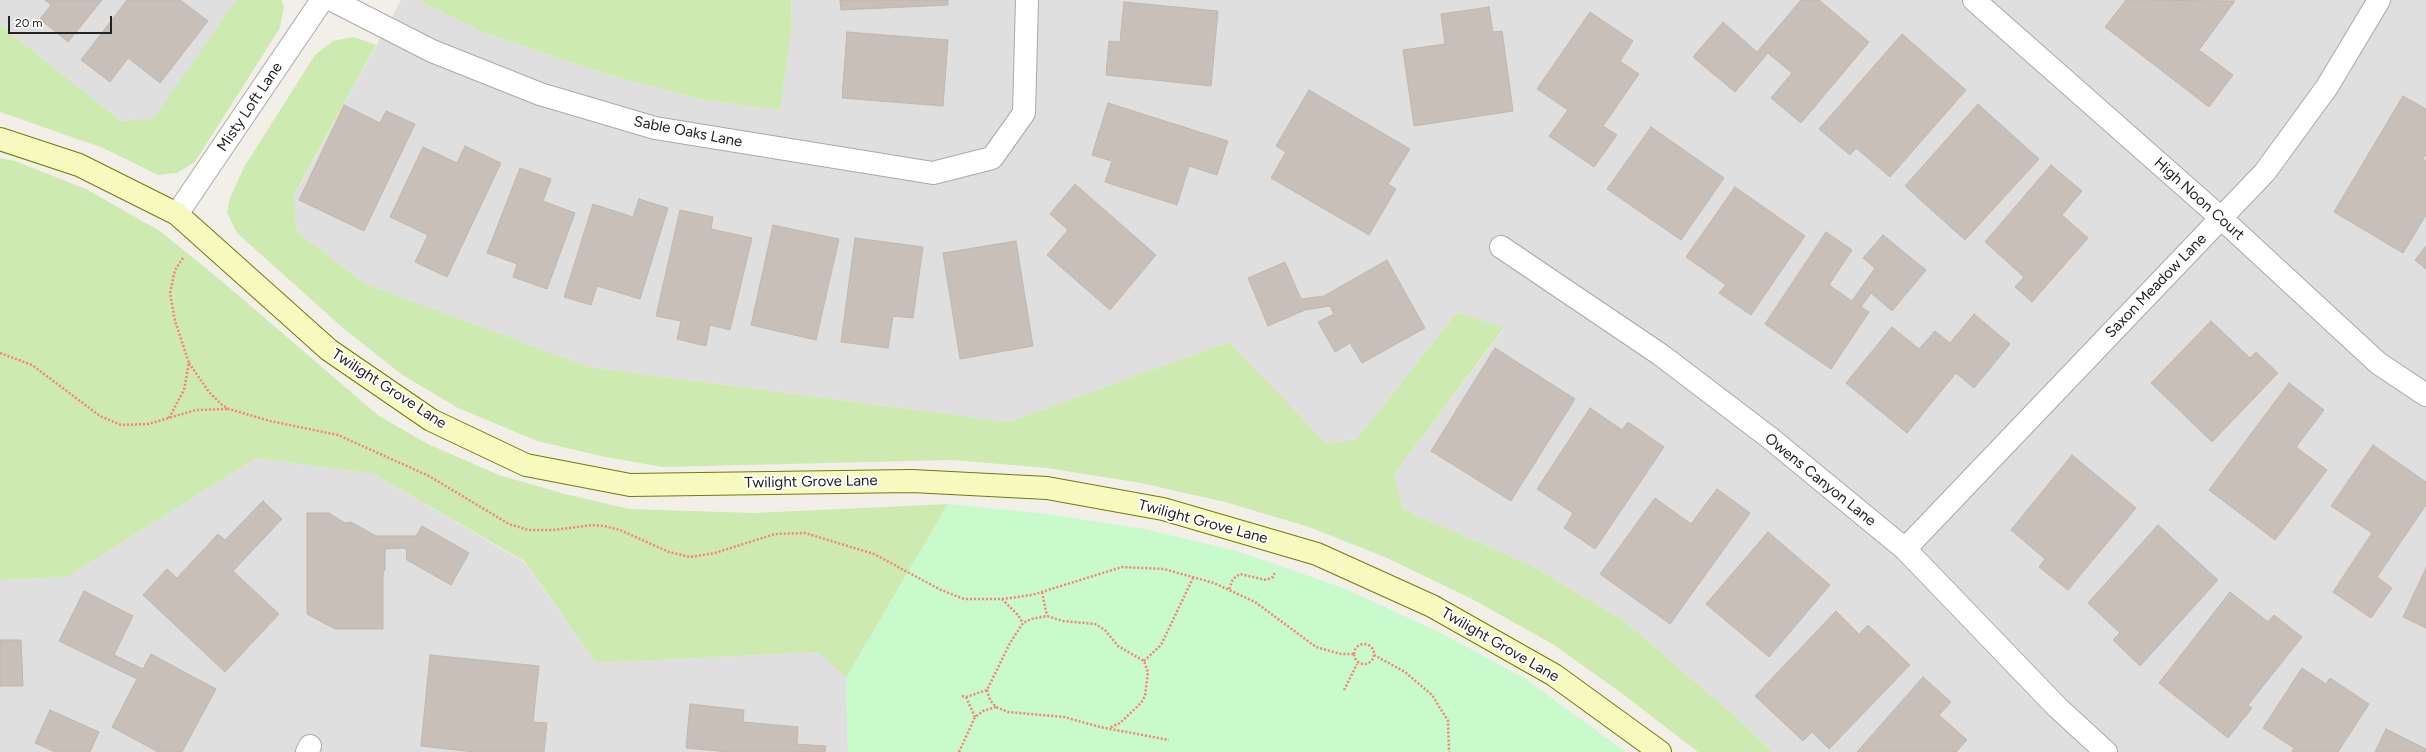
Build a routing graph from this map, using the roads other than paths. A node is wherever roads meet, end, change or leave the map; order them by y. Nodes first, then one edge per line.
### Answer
1 (322, 0) edge
2 (332, 0) edge
3 (1027, 0) edge
4 (1974, 0) edge
5 (2379, 0) edge
6 (0, 139) edge
7 (177, 214) junction
8 (2221, 218) junction
9 (1501, 247) dead end
10 (2426, 395) edge
11 (1905, 549) junction
12 (1660, 752) edge
13 (2106, 752) edge

1 - 7 street, Misty Loft Lane
2 - 3 street, Sable Oaks Lane
4 - 8 street, High Noon Court
5 - 8 street, Saxon Meadow Lane
6 - 7 street, Twilight Grove Lane
7 - 12 street, Twilight Grove Lane
8 - 10 street, High Noon Court
8 - 11 street, Saxon Meadow Lane
9 - 11 street, Owens Canyon Lane
11 - 13 street, Owens Canyon Lane

